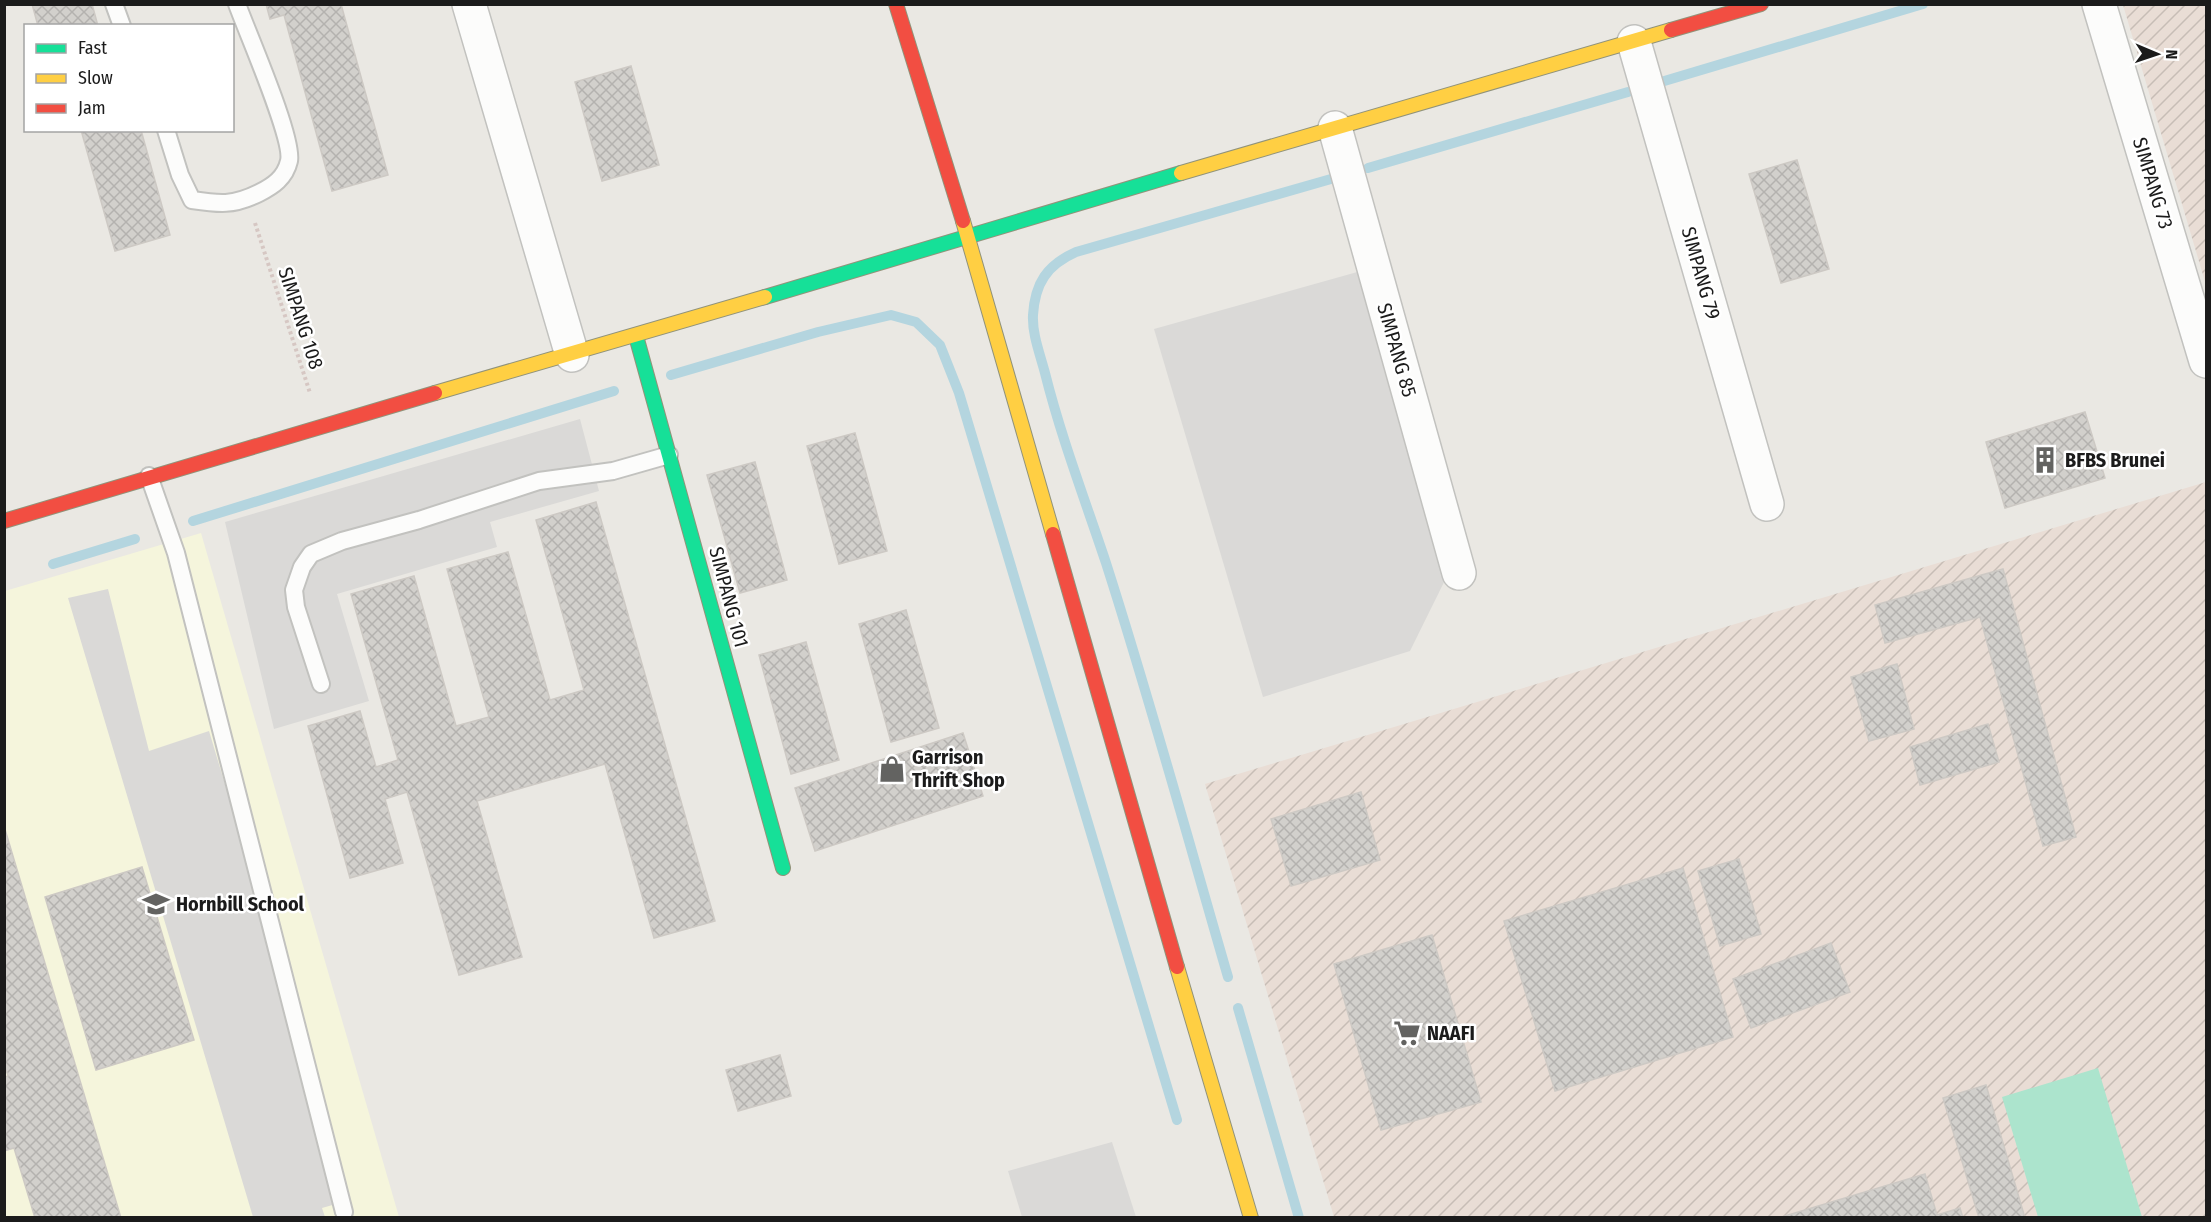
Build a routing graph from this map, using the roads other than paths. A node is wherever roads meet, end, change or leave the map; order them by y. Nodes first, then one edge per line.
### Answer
1 (114, 4) edge
2 (237, 4) edge
3 (469, 4) edge
4 (897, 4) edge
5 (1761, 4) edge
6 (2099, 4) edge
7 (121, 24) edge
8 (1634, 42) junction
9 (1335, 128) junction
10 (167, 132) edge
11 (967, 235) junction
12 (636, 336) junction
13 (572, 355) junction
14 (2206, 361) edge
15 (669, 455) junction
16 (149, 476) junction
17 (1767, 504) dead end
18 (4, 521) edge
19 (1459, 573) dead end
20 (321, 684) dead end
21 (783, 868) dead end
22 (344, 1212) dead end
23 (1251, 1218) edge

1 - 7 lane
2 - 10 lane
3 - 13 street
4 - 11 street
5 - 8 street
6 - 14 street, SIMPANG 73
8 - 9 street
8 - 17 street, SIMPANG 79
9 - 11 street
9 - 19 street, SIMPANG 85
11 - 12 street
11 - 23 street
12 - 13 street
12 - 15 street, SIMPANG 101
13 - 16 street
15 - 20 lane
15 - 21 street, SIMPANG 101
16 - 18 street
16 - 22 lane

